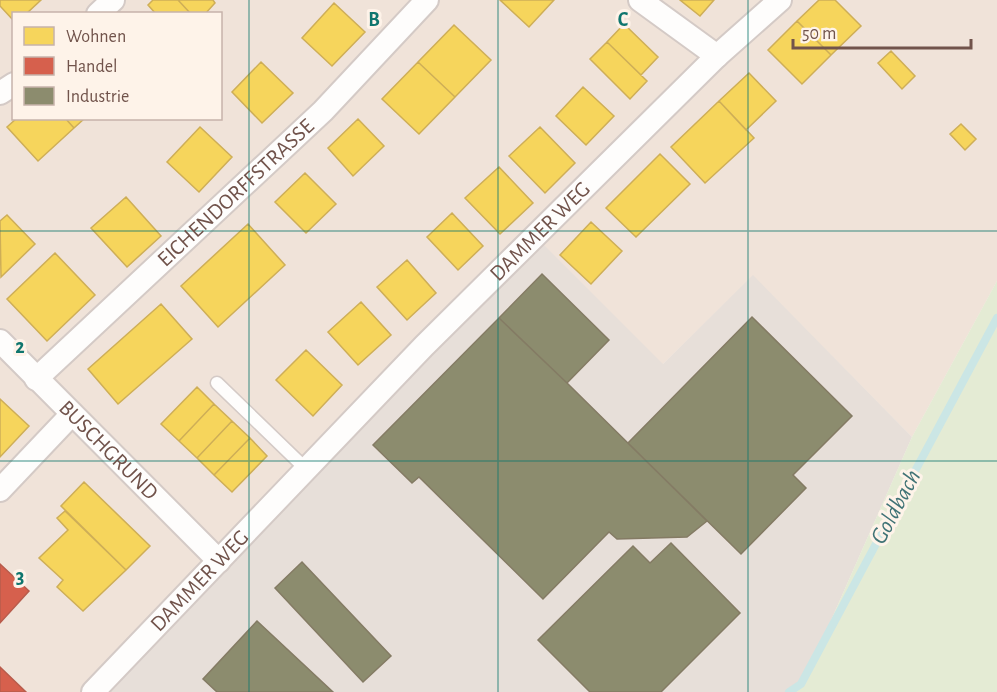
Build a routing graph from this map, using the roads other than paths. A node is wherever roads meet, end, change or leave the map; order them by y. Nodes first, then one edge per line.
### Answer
1 (113, 0) edge
2 (427, 0) edge
3 (640, 0) edge
4 (780, 0) edge
5 (100, 12) edge
6 (717, 56) junction
7 (0, 341) edge
8 (36, 379) junction
9 (217, 383) dead end
10 (72, 414) junction
11 (306, 469) junction
12 (0, 490) edge
13 (219, 561) junction
14 (99, 690) edge

1 - 5 street
2 - 8 street, EICHENDORFFSTRASSE
3 - 6 street
4 - 6 street, DAMMER WEG
6 - 11 street, DAMMER WEG
7 - 8 street, BUSCHGRUND
8 - 10 street, BUSCHGRUND
9 - 11 lane
10 - 12 street
10 - 13 street, BUSCHGRUND
11 - 13 street, DAMMER WEG
13 - 14 street, DAMMER WEG

